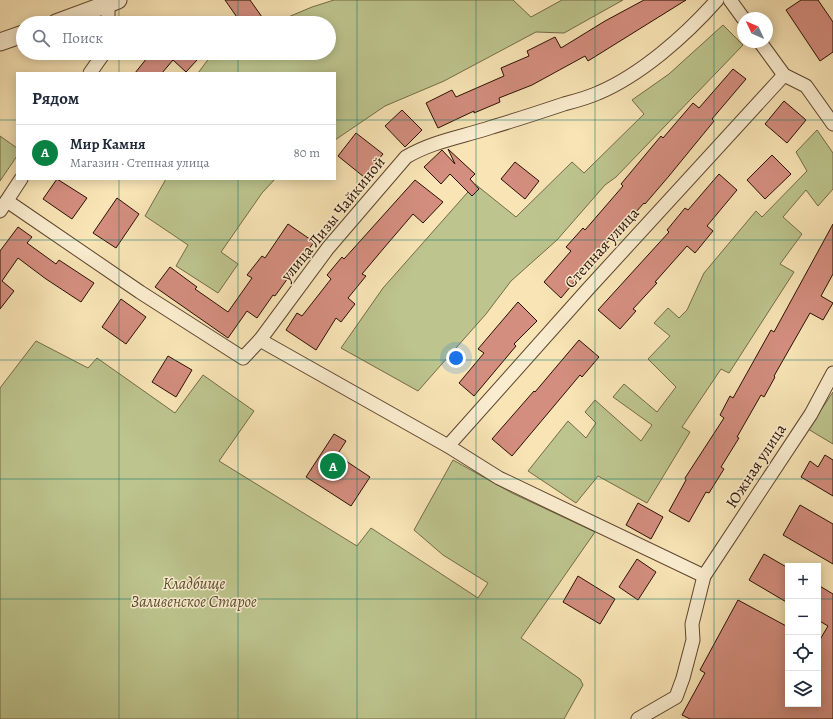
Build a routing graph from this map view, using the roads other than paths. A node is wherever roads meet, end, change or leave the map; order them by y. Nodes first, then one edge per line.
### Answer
1 (717, 0) edge
2 (730, 0) edge
3 (113, 2) edge
4 (739, 12) edge
5 (75, 16) edge
6 (110, 16) edge
7 (16, 36) edge
8 (0, 42) edge
9 (764, 48) edge
10 (99, 60) edge
11 (91, 72) edge
12 (784, 75) junction
13 (833, 124) edge
14 (20, 180) edge
15 (3, 206) edge
16 (260, 340) junction
17 (833, 373) edge
18 (448, 446) junction
19 (704, 576) junction
20 (638, 719) edge

1 - 16 street, улица Лизы Чайкиной
2 - 4 street
3 - 5 street
3 - 6 street
7 - 8 street
9 - 12 street
10 - 11 street
12 - 13 street
12 - 18 street, Степная улица
14 - 15 street
15 - 16 street, улица Лизы Чайкиной
16 - 18 street
17 - 19 street, Южная улица
18 - 19 street
19 - 20 street, Южная улица

